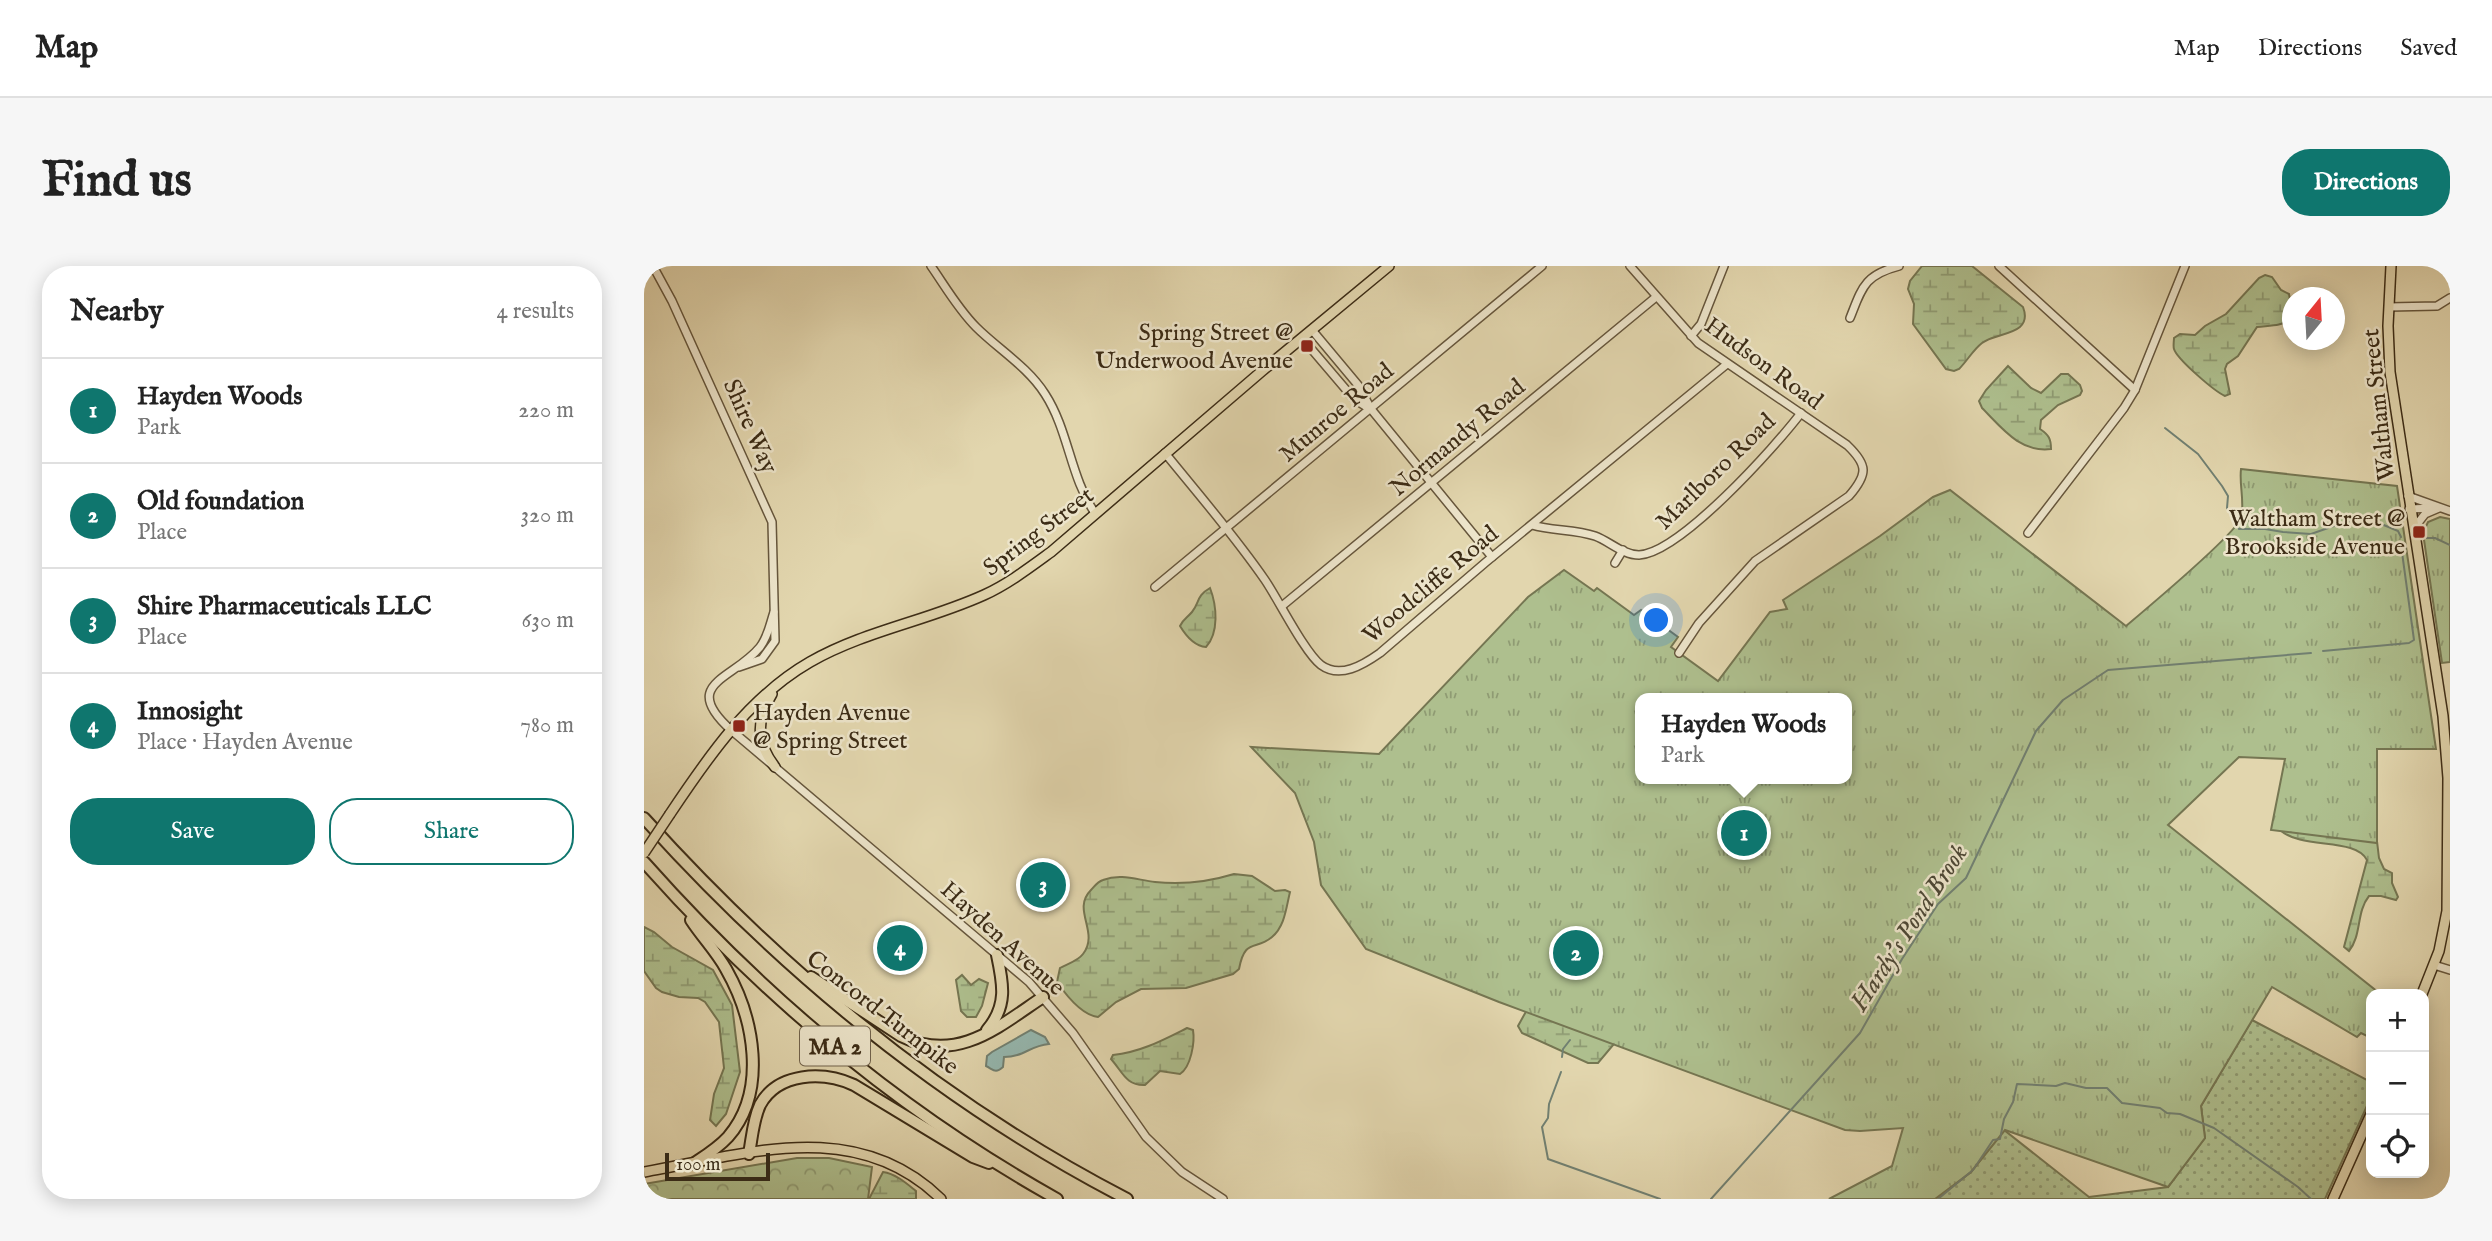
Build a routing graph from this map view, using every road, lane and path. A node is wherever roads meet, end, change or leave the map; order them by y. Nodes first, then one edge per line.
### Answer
1 (653, 266) edge
2 (931, 266) edge
3 (1389, 266) edge
4 (1542, 266) edge
5 (1630, 266) edge
6 (1724, 266) edge
7 (1899, 266) edge
8 (1999, 266) edge
9 (2185, 266) edge
10 (2391, 266) edge
11 (1656, 297) junction
12 (2450, 298) edge
13 (2389, 307) junction
14 (1850, 318) dead end
15 (1312, 330) junction
16 (1691, 336) junction
17 (1302, 338) junction
18 (1727, 364) junction
19 (2135, 390) junction
20 (1371, 409) junction
21 (1801, 413) junction
22 (1165, 453) junction
23 (1431, 483) junction
24 (2407, 496) junction
25 (2409, 509) junction
26 (2445, 509) edge
27 (1095, 513) junction
28 (1532, 525) junction
29 (1227, 528) junction
30 (2413, 532) junction
31 (2028, 533) dead end
32 (1623, 550) junction
33 (1492, 557) junction
34 (1615, 564) dead end
35 (1155, 587) dead end
36 (1282, 606) junction
37 (1679, 653) dead end
38 (779, 684) junction
39 (731, 730) junction
40 (775, 767) junction
41 (644, 818) edge
42 (644, 853) edge
43 (644, 862) edge
44 (679, 900) junction
45 (997, 955) junction
46 (791, 965) junction
47 (2434, 965) junction
48 (2450, 970) edge
49 (2425, 989) edge
50 (1043, 997) junction
51 (983, 1035) junction
52 (2371, 1115) edge
53 (749, 1154) junction
54 (693, 1164) junction
55 (1009, 1171) junction
56 (644, 1172) edge
57 (941, 1199) edge
58 (1057, 1199) edge
59 (1126, 1199) edge
60 (1223, 1199) edge
61 (2333, 1199) edge

1 - 39 street, Shire Way
2 - 27 street
3 - 15 main road, Spring Street
4 - 20 street, Munroe Road
5 - 11 street, Hudson Road
6 - 16 street
7 - 14 street
8 - 19 street
9 - 19 street
10 - 13 main road, Waltham Street
11 - 16 street, Hudson Road
11 - 23 street, Normandy Road
12 - 13 street
13 - 24 main road, Waltham Street
15 - 17 main road, Spring Street
15 - 20 street
16 - 18 street, Hudson Road
17 - 20 street
17 - 22 main road, Spring Street
18 - 21 street, Hudson Road
18 - 28 street, Woodcliffe Road
19 - 31 street
20 - 23 street
20 - 29 street, Munroe Road
21 - 32 street, Marlboro Road
21 - 37 street, Hudson Road
22 - 27 main road, Spring Street
22 - 29 street, Woodcliffe Road
23 - 33 street
23 - 36 street, Normandy Road
24 - 25 main road, Waltham Street
24 - 26 street
25 - 26 street
25 - 30 main road, Waltham Street
26 - 30 street
27 - 38 main road, Spring Street
28 - 32 street, Marlboro Road
28 - 33 street, Woodcliffe Road
29 - 35 street, Munroe Road
29 - 36 street, Woodcliffe Road
30 - 47 main road, Waltham Street
32 - 34 street
33 - 36 street, Woodcliffe Road
38 - 39 main road, Spring Street
38 - 40 main road
39 - 40 street, Hayden Avenue
39 - 42 main road, Spring Street, bridge
40 - 45 street, Hayden Avenue
41 - 46 highway, Concord Turnpike / MA 2
43 - 44 highway, MA 2
44 - 54 highway
44 - 55 highway, MA 2
45 - 50 street, Hayden Avenue
45 - 51 highway
46 - 51 highway
46 - 59 highway, Concord Turnpike / MA 2
47 - 48 street
47 - 49 main road, Waltham Street
50 - 51 highway
50 - 60 street, Hayden Avenue
52 - 61 main road
53 - 54 main road
53 - 55 highway
53 - 57 main road
54 - 56 main road
55 - 58 highway, MA 2

